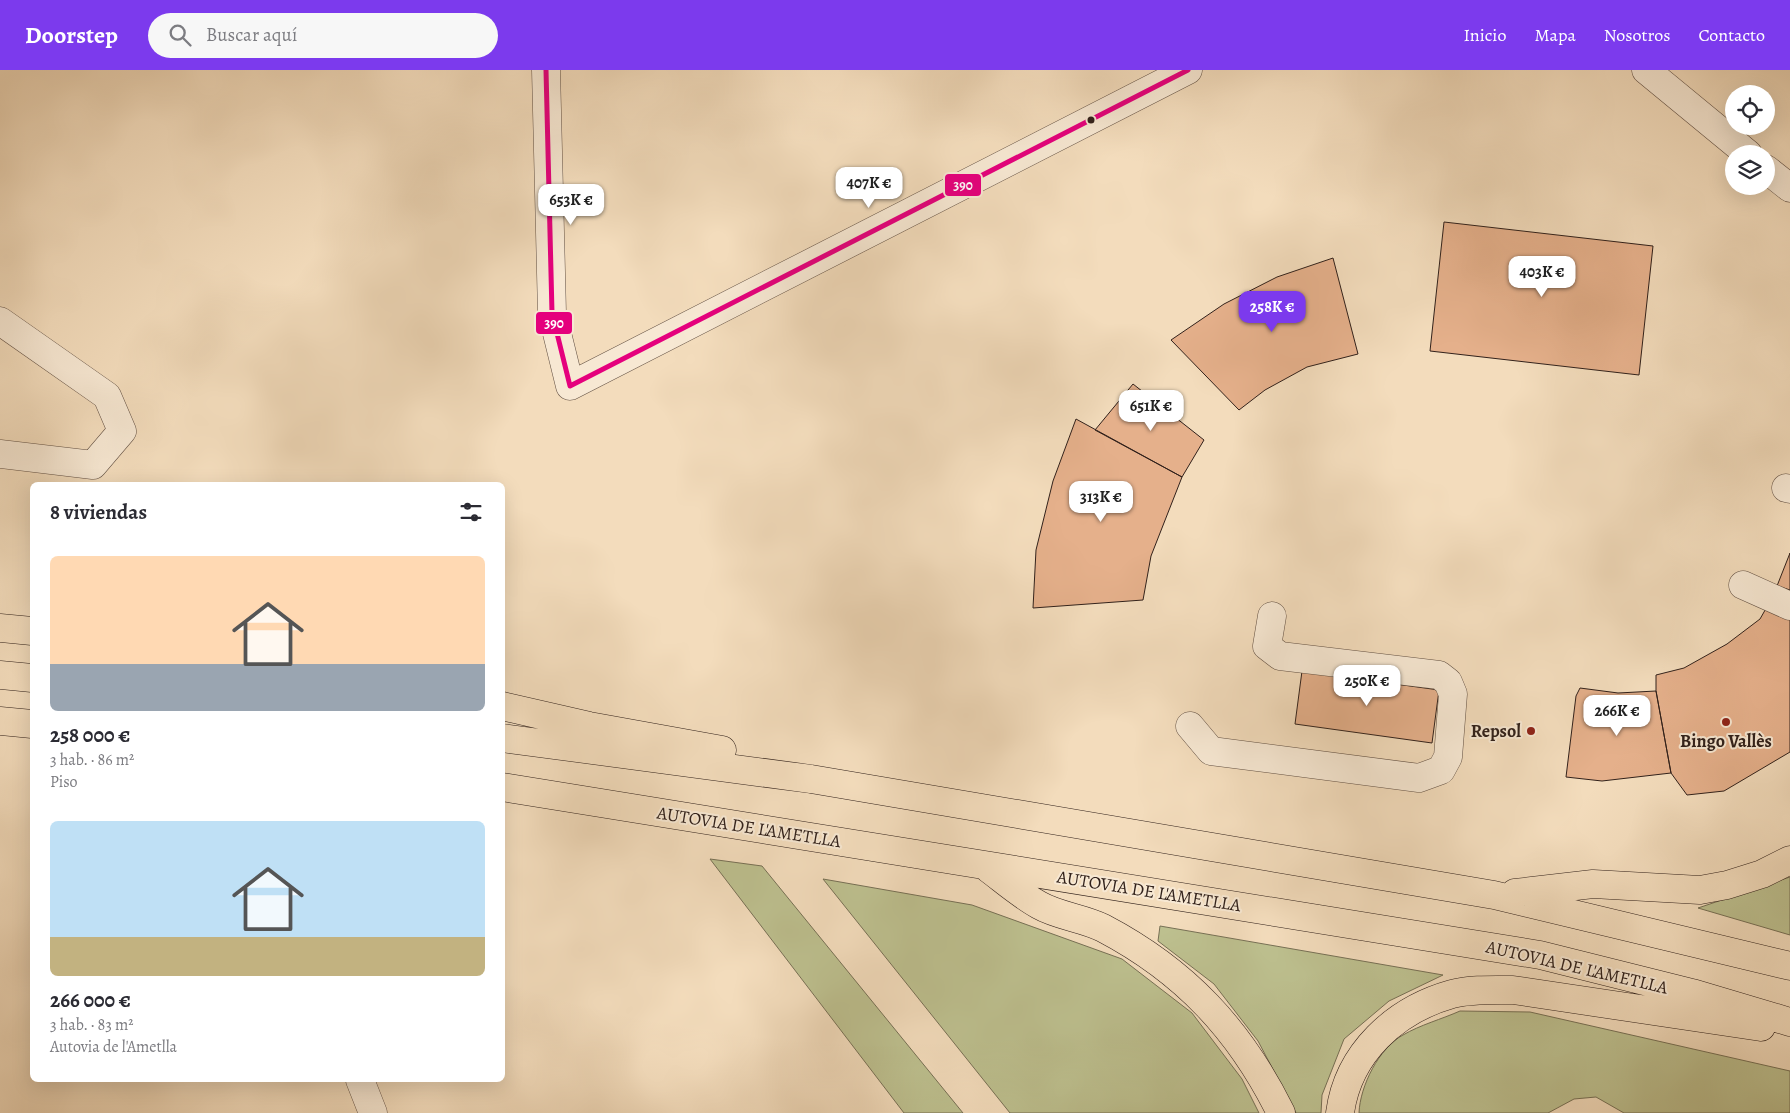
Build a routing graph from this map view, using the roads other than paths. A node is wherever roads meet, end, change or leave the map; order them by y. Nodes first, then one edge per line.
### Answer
1 (546, 70) edge
2 (1188, 70) edge
3 (1646, 70) edge
4 (1737, 145) edge
5 (1775, 176) edge
6 (1790, 188) edge
7 (0, 322) edge
8 (0, 454) edge
9 (1743, 585) dead end
10 (1790, 606) edge
11 (1272, 616) dead end
12 (0, 628) edge
13 (30, 631) edge
14 (0, 675) edge
15 (30, 678) edge
16 (505, 707) edge
17 (0, 721) edge
18 (30, 724) edge
19 (1190, 726) dead end
20 (505, 738) edge
21 (810, 779) junction
22 (505, 787) edge
23 (1790, 860) edge
24 (986, 866) junction
25 (1494, 895) junction
26 (1790, 966) edge
27 (1790, 1022) edge
28 (1790, 1031) edge
29 (361, 1082) edge
30 (373, 1113) edge
31 (1281, 1113) edge
32 (1340, 1113) edge

1 - 2 street
3 - 4 street
5 - 6 street
7 - 8 street
9 - 10 street
11 - 19 street
12 - 13 highway
14 - 15 highway
16 - 21 highway
17 - 18 highway
20 - 21 highway
21 - 25 highway
22 - 24 highway, AUTOVIA DE L'AMETLLA
23 - 25 highway
24 - 27 highway, AUTOVIA DE L'AMETLLA
24 - 31 highway
25 - 26 highway
28 - 32 highway
29 - 30 street

